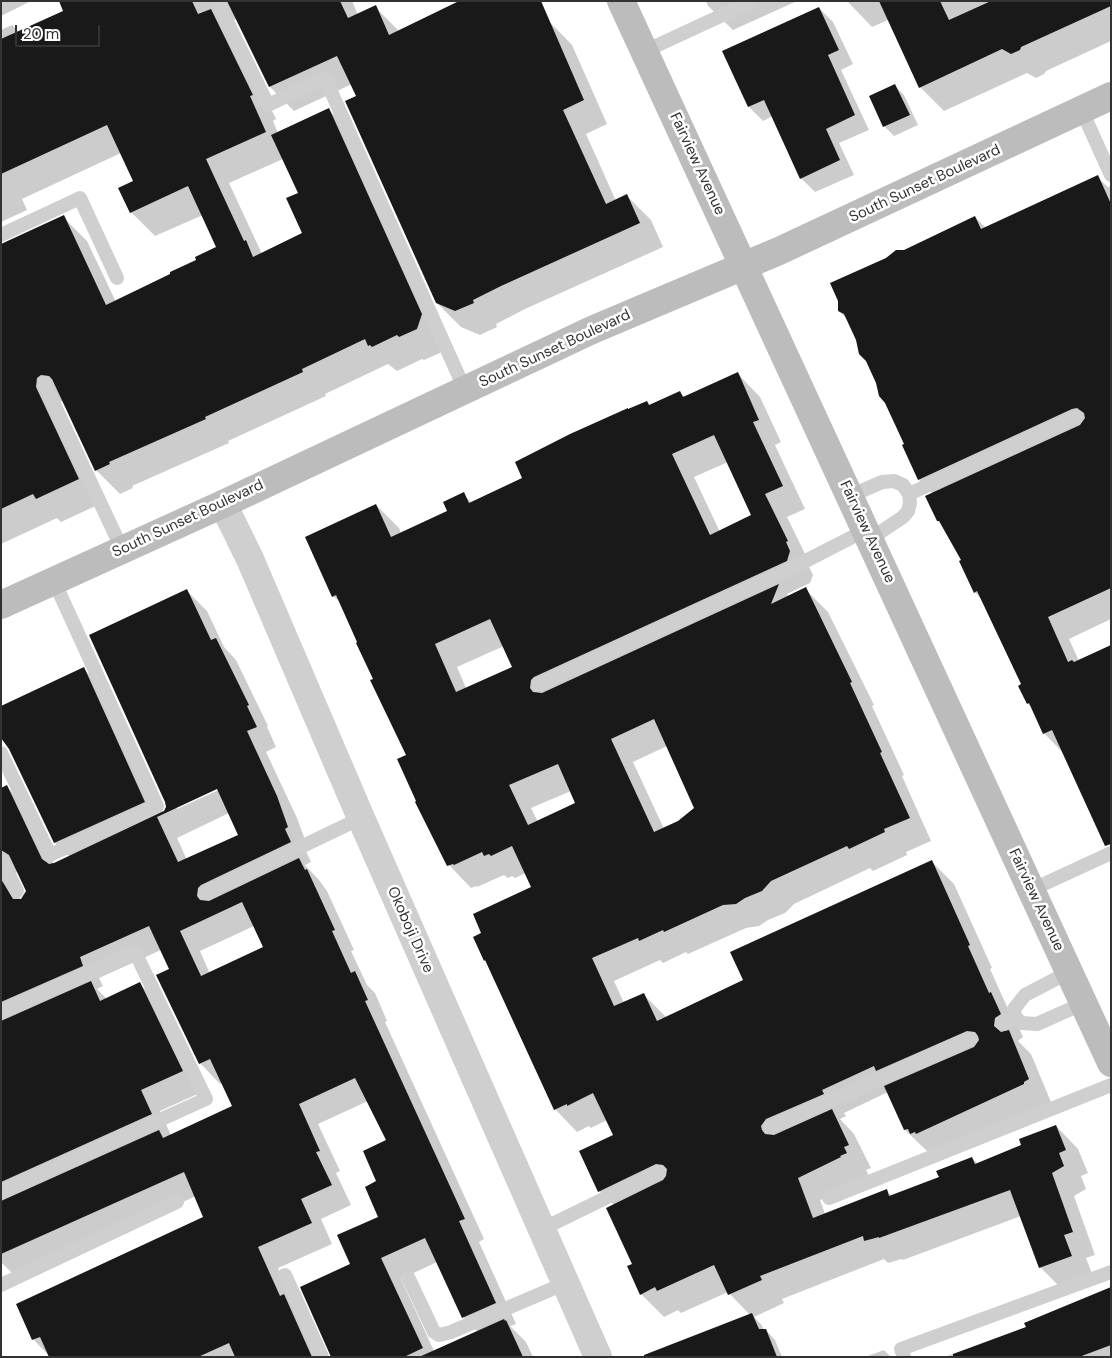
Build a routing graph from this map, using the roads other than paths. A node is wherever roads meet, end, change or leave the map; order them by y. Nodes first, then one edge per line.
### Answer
1 (218, 1) edge
2 (621, 1) edge
3 (753, 1) edge
4 (644, 51) junction
5 (1111, 96) edge
6 (1082, 111) junction
7 (1111, 176) edge
8 (1, 235) edge
9 (744, 266) junction
10 (117, 278) dead end
11 (44, 383) dead end
12 (465, 390) junction
13 (1076, 417) dead end
14 (909, 494) junction
15 (850, 496) junction
16 (223, 504) junction
17 (868, 535) junction
18 (122, 549) junction
19 (54, 581) junction
20 (1, 605) edge
21 (538, 685) dead end
22 (1, 753) edge
23 (361, 818) junction
24 (1111, 853) edge
25 (1, 859) edge
26 (1031, 890) junction
27 (16, 891) dead end
28 (205, 893) dead end
29 (1069, 972) junction
30 (1084, 1003) junction
31 (1, 1012) edge
32 (970, 1039) dead end
33 (1111, 1063) edge
34 (1111, 1084) edge
35 (770, 1128) dead end
36 (659, 1172) dead end
37 (1, 1192) edge
38 (829, 1198) dead end
39 (177, 1202) dead end
40 (542, 1229) junction
41 (1111, 1272) edge
42 (285, 1275) dead end
43 (408, 1277) dead end
44 (566, 1283) junction
45 (1, 1285) edge
46 (592, 1355) edge
47 (322, 1357) edge
48 (904, 1357) edge

1 - 12 lane
2 - 4 main road, Fairview Avenue
3 - 4 lane
4 - 9 main road, Fairview Avenue
5 - 6 main road, South Sunset Boulevard
6 - 7 lane
6 - 9 main road, South Sunset Boulevard
8 - 10 lane
9 - 12 main road, South Sunset Boulevard
9 - 15 main road, Fairview Avenue
11 - 18 lane
12 - 16 main road, South Sunset Boulevard
13 - 14 lane
14 - 15 lane
14 - 17 lane
15 - 17 main road, Fairview Avenue
16 - 18 main road, South Sunset Boulevard
16 - 23 street, Okoboji Drive
17 - 21 lane
17 - 26 main road, Fairview Avenue
18 - 19 main road, South Sunset Boulevard
19 - 20 main road, South Sunset Boulevard
19 - 22 lane
23 - 28 lane
23 - 40 street, Okoboji Drive
24 - 26 lane
25 - 27 lane
26 - 29 main road, Fairview Avenue
29 - 30 main road, Fairview Avenue
29 - 30 lane
30 - 33 main road, Fairview Avenue
31 - 37 lane
32 - 35 lane
34 - 38 lane
36 - 40 lane
39 - 45 lane
40 - 44 street, Okoboji Drive
41 - 48 lane
42 - 47 lane
43 - 44 lane
44 - 46 street, Okoboji Drive

